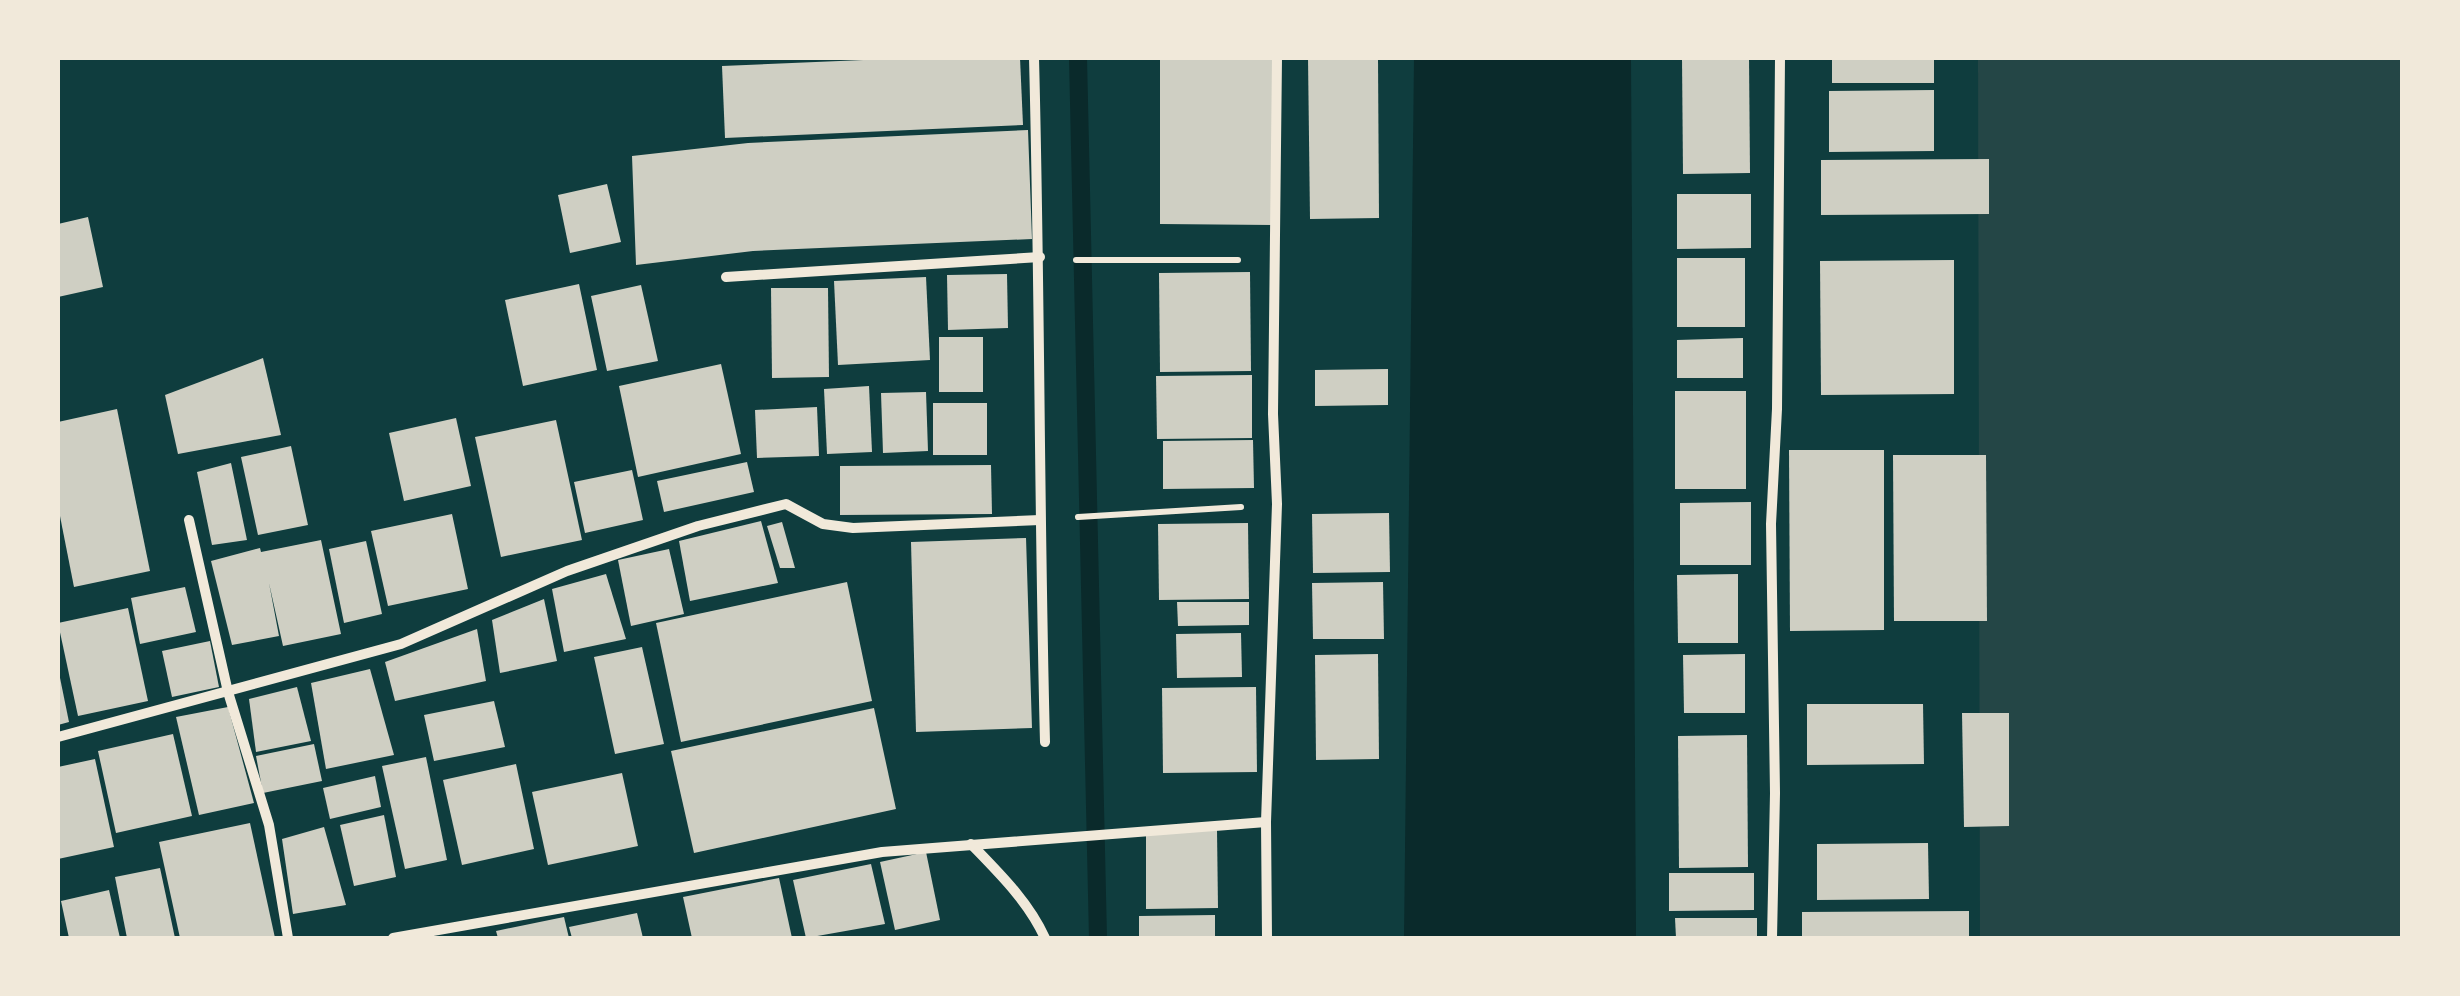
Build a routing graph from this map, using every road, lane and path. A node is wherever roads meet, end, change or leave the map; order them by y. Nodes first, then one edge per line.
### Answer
1 (1034, 58) edge
2 (1277, 58) edge
3 (1780, 58) edge
4 (1040, 258) junction
5 (1070, 260) dead end
6 (1275, 260) junction
7 (726, 277) dead end
8 (1277, 504) junction
9 (1072, 517) dead end
10 (190, 520) dead end
11 (1040, 520) junction
12 (228, 692) junction
13 (58, 737) edge
14 (1045, 742) dead end
15 (1266, 822) junction
16 (971, 844) junction
17 (288, 938) edge
18 (393, 938) edge
19 (1045, 938) edge
20 (1267, 938) edge
21 (1772, 938) edge

1 - 4 street
2 - 6 street
3 - 21 street
4 - 7 street
4 - 11 street
5 - 6 path
6 - 8 street
8 - 9 path
8 - 15 street
10 - 12 street
11 - 12 street
11 - 14 street
12 - 13 street
12 - 17 street
15 - 16 street
15 - 20 street
16 - 18 street
16 - 19 street

